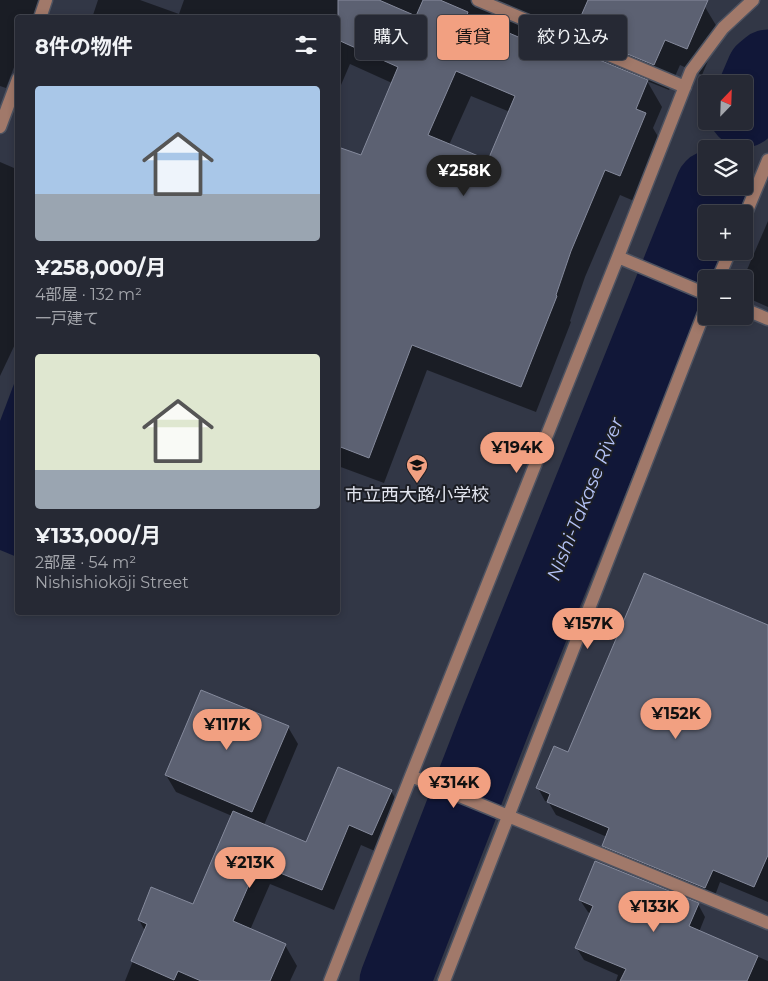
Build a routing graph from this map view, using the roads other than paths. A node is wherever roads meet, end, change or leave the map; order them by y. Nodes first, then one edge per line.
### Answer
1 (46, 0) edge
2 (478, 0) edge
3 (753, 0) edge
4 (41, 15) edge
5 (15, 86) edge
6 (684, 87) junction
7 (0, 127) edge
8 (768, 160) edge
9 (749, 205) edge
10 (618, 257) junction
11 (698, 291) edge
12 (753, 313) edge
13 (768, 319) edge
14 (699, 325) edge
15 (410, 776) junction
16 (508, 816) junction
17 (768, 923) edge
18 (330, 981) edge
19 (444, 981) edge

1 - 4 street
2 - 6 street
3 - 6 street
5 - 7 street
6 - 10 street
8 - 9 street
10 - 11 street
10 - 15 street
12 - 13 street
14 - 16 street
15 - 16 street
15 - 18 street
16 - 17 street
16 - 19 street

